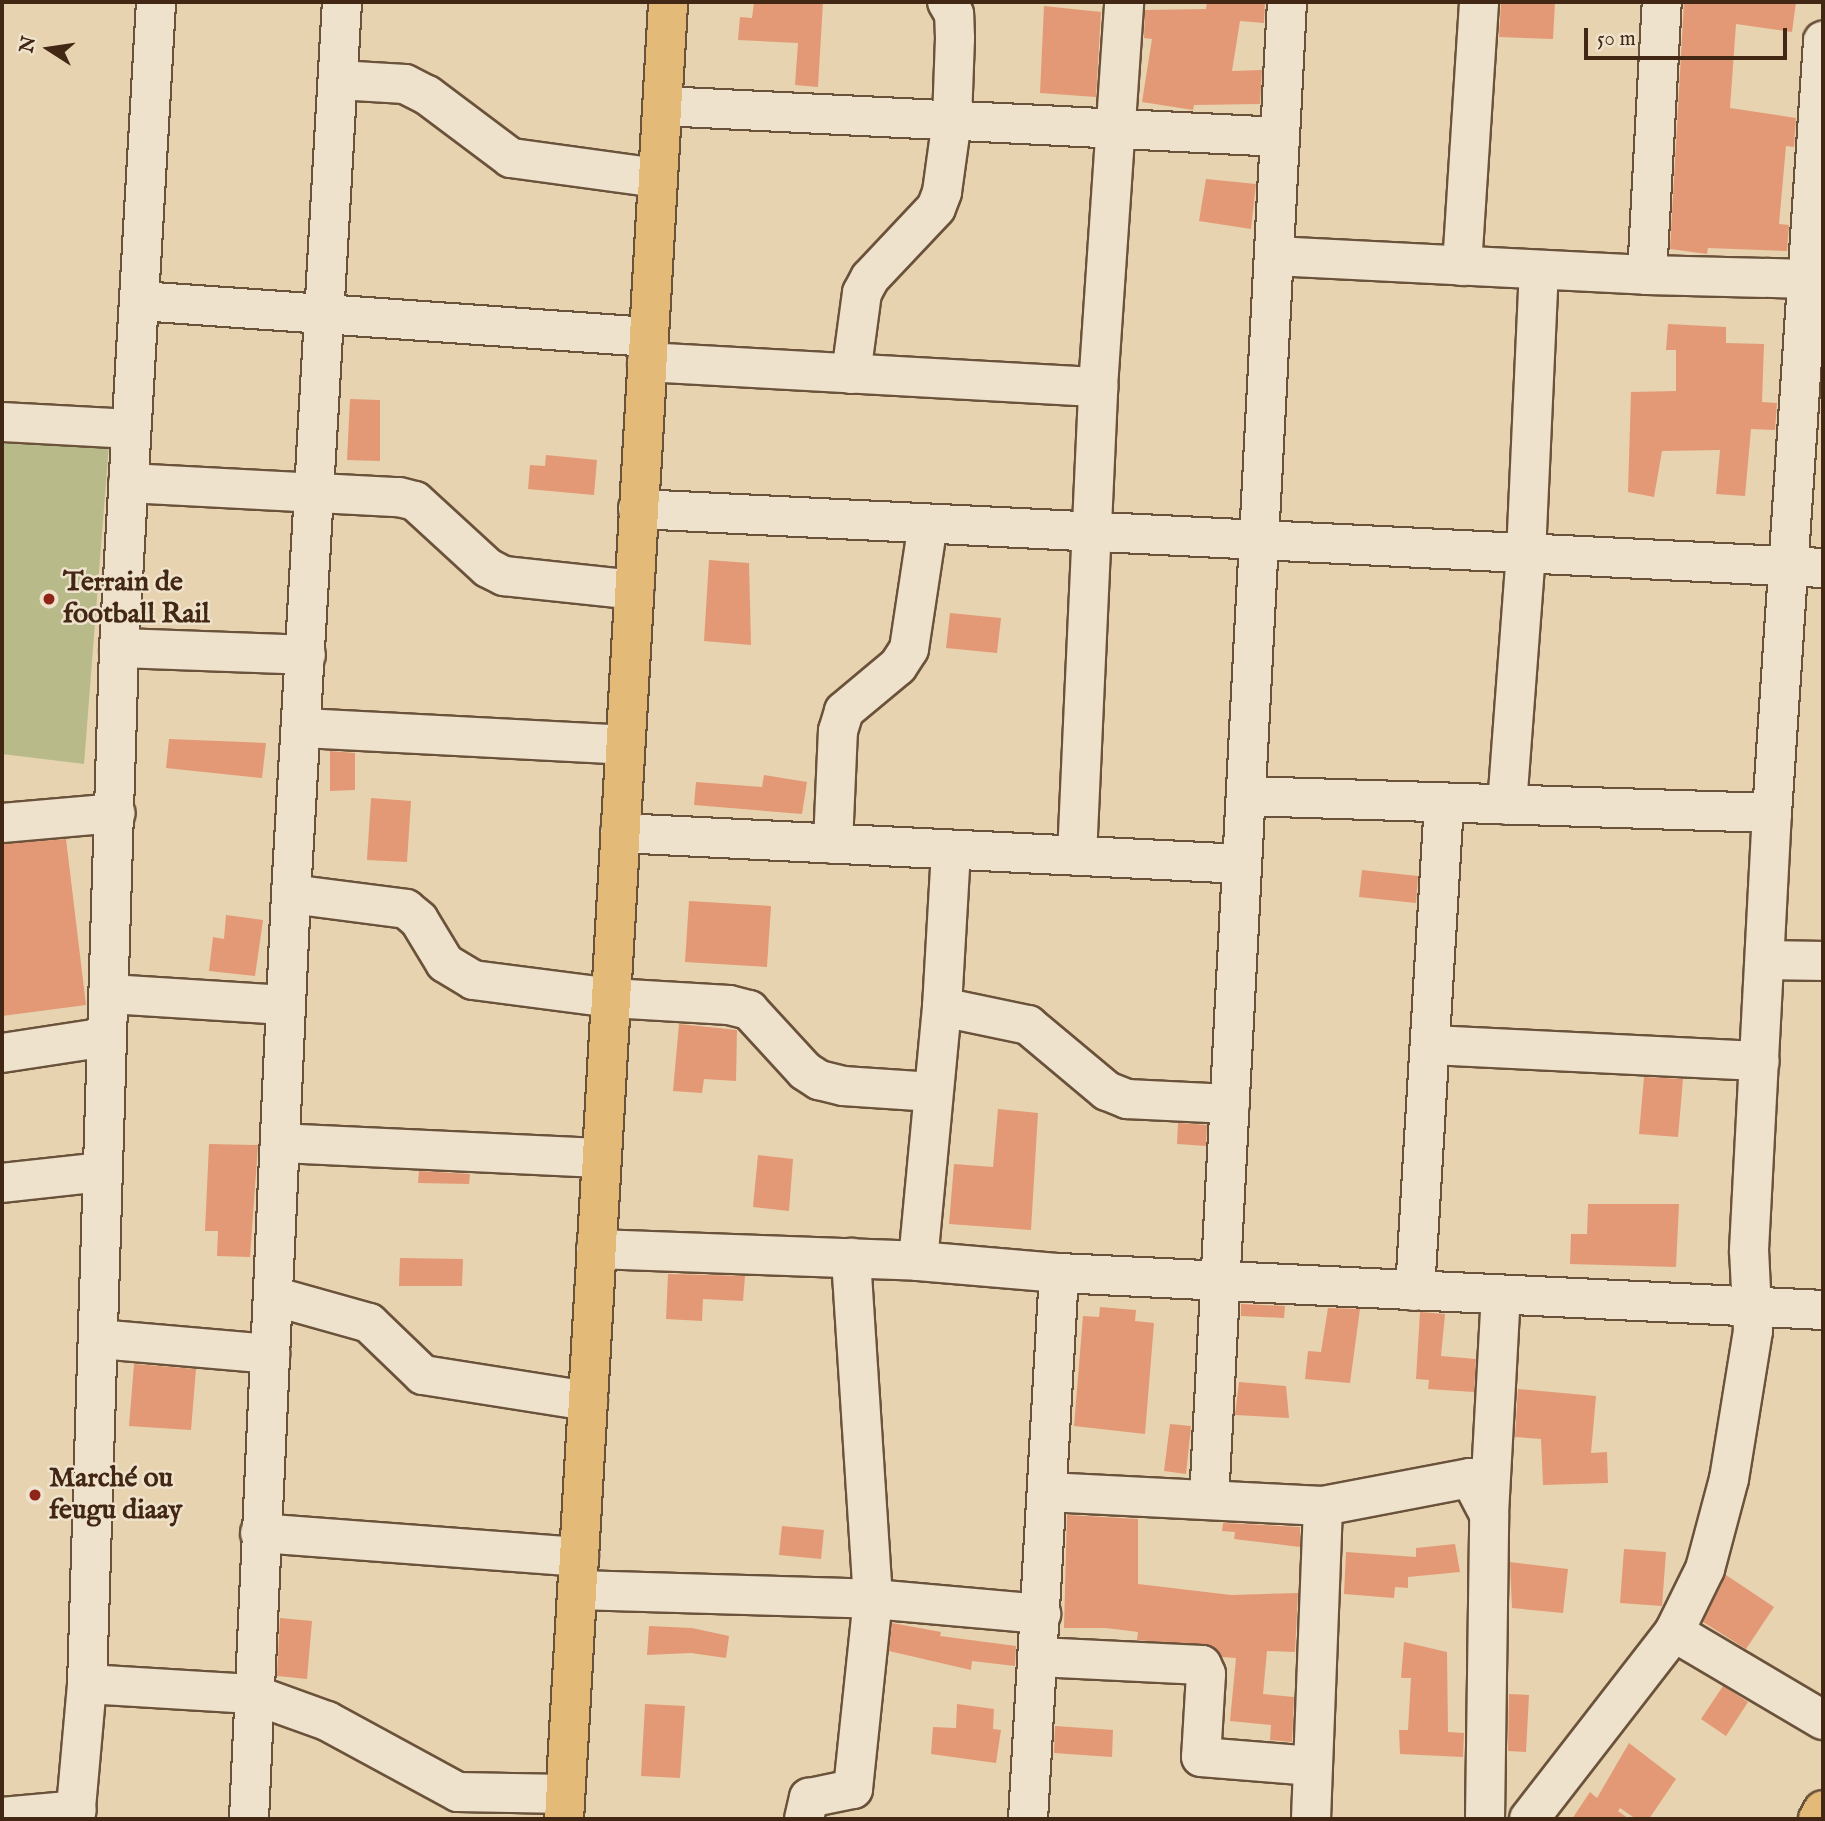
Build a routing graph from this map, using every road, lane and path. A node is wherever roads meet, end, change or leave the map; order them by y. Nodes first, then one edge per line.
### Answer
1 (156, 2) edge
2 (342, 2) edge
3 (667, 2) edge
4 (947, 2) edge
5 (1124, 2) edge
6 (1287, 2) edge
7 (1479, 2) edge
8 (1662, 2) edge
9 (1823, 41) edge
10 (338, 80) junction
11 (662, 106) junction
12 (952, 120) junction
13 (1116, 129) junction
14 (1280, 137) junction
15 (657, 178) junction
16 (1274, 256) junction
17 (1462, 266) junction
18 (1539, 270) junction
19 (1647, 275) junction
20 (1806, 279) junction
21 (140, 301) junction
22 (325, 314) junction
23 (648, 350) junction
24 (851, 374) junction
25 (1098, 387) junction
26 (2, 422) edge
27 (131, 429) junction
28 (128, 483) junction
29 (314, 494) junction
30 (638, 509) junction
31 (928, 524) junction
32 (1095, 532) junction
33 (1259, 541) junction
34 (1526, 554) junction
35 (1805, 567) edge
36 (634, 590) junction
37 (119, 648) junction
38 (306, 655) junction
39 (303, 728) junction
40 (625, 745) junction
41 (1246, 796) junction
42 (1444, 803) junction
43 (1507, 805) junction
44 (116, 813) junction
45 (1772, 813) junction
46 (2, 823) edge
47 (620, 833) junction
48 (833, 844) junction
49 (951, 852) junction
50 (1077, 856) junction
51 (1242, 864) junction
52 (291, 894) junction
53 (1766, 960) junction
54 (1823, 961) edge
55 (109, 994) junction
56 (611, 998) junction
57 (286, 1005) junction
58 (942, 1007) junction
59 (106, 1037) junction
60 (1430, 1045) junction
61 (2, 1052) edge
62 (1760, 1061) junction
63 (933, 1092) junction
64 (1230, 1104) junction
65 (280, 1143) junction
66 (602, 1158) junction
67 (102, 1172) junction
68 (2, 1183) edge
69 (596, 1249) junction
70 (851, 1258) junction
71 (918, 1261) junction
72 (1059, 1273) junction
73 (1220, 1281) junction
74 (1415, 1291) junction
75 (1501, 1295) junction
76 (273, 1296) junction
77 (1755, 1304) junction
78 (1823, 1310) edge
79 (99, 1339) junction
80 (270, 1354) junction
81 (588, 1401) junction
82 (1047, 1492) junction
83 (1209, 1500) junction
84 (1323, 1506) junction
85 (1489, 1514) junction
86 (260, 1533) junction
87 (578, 1574) junction
88 (873, 1599) junction
89 (1041, 1614) junction
90 (1674, 1632) junction
91 (1038, 1657) junction
92 (87, 1684) junction
93 (252, 1694) junction
94 (1823, 1720) edge
95 (1313, 1766) junction
96 (565, 1807) edge
97 (1823, 1810) edge
98 (76, 1815) edge
99 (2, 1817) edge
100 (249, 1819) edge
101 (804, 1819) edge
102 (1028, 1819) edge
103 (1311, 1819) edge
104 (1485, 1819) edge
105 (1529, 1819) edge
106 (1818, 1819) edge

1 - 21 street
2 - 10 street
3 - 11 main road
4 - 12 street
5 - 13 street
6 - 14 street
7 - 17 street
8 - 19 street
9 - 20 street
10 - 15 street
10 - 22 street
11 - 12 street
11 - 15 main road
12 - 13 street
12 - 24 street
13 - 14 street
13 - 25 street
14 - 16 street
15 - 23 main road
16 - 17 street
16 - 33 street
17 - 18 street
18 - 19 street
18 - 34 street
19 - 20 street
20 - 35 street
21 - 22 street
21 - 27 street
22 - 23 street
22 - 29 street
23 - 24 street
23 - 30 main road
24 - 25 street
25 - 32 street
26 - 27 street
27 - 28 street
28 - 29 street
28 - 37 street
29 - 36 street
29 - 38 street
30 - 31 street
30 - 36 main road
31 - 32 street
31 - 48 street
32 - 33 street
32 - 50 street
33 - 34 street
33 - 41 street
34 - 35 street
34 - 43 street
35 - 45 street
36 - 40 main road
37 - 38 street
37 - 44 street
38 - 39 street
39 - 40 street
39 - 52 street
40 - 47 main road
41 - 42 street
41 - 51 street
42 - 43 street
42 - 60 street
43 - 45 street
44 - 46 street
44 - 55 street
45 - 53 street
47 - 48 street
47 - 56 main road
48 - 49 street
49 - 50 street
49 - 58 street
50 - 51 street
51 - 64 street
52 - 56 street
52 - 57 street
53 - 54 street
53 - 62 street
55 - 57 street
55 - 59 street
56 - 63 street
56 - 66 main road
57 - 65 street
58 - 63 street
58 - 64 street
59 - 61 street
59 - 67 street
60 - 62 street
60 - 74 street
62 - 77 street
63 - 71 street
64 - 73 street
65 - 66 street
65 - 76 street
66 - 69 main road
67 - 68 street
67 - 79 street
69 - 70 street
69 - 81 main road
70 - 71 street
70 - 88 street
71 - 72 street
72 - 73 street
72 - 82 street
73 - 74 street
73 - 83 street
74 - 75 street
75 - 77 street
75 - 85 street
76 - 80 street
76 - 81 street
77 - 78 street
77 - 90 street
79 - 80 street
79 - 92 street
80 - 86 street
81 - 87 main road
82 - 83 street
82 - 89 street
83 - 84 street
84 - 85 street
84 - 95 street
85 - 104 street
86 - 87 street
86 - 93 street
87 - 88 street
87 - 96 main road
88 - 89 street
88 - 101 street
89 - 91 street
90 - 94 street
90 - 105 street
91 - 95 street
91 - 102 street
92 - 93 street
92 - 98 street
93 - 96 street
93 - 100 street
95 - 103 street
97 - 106 main road
98 - 99 street

